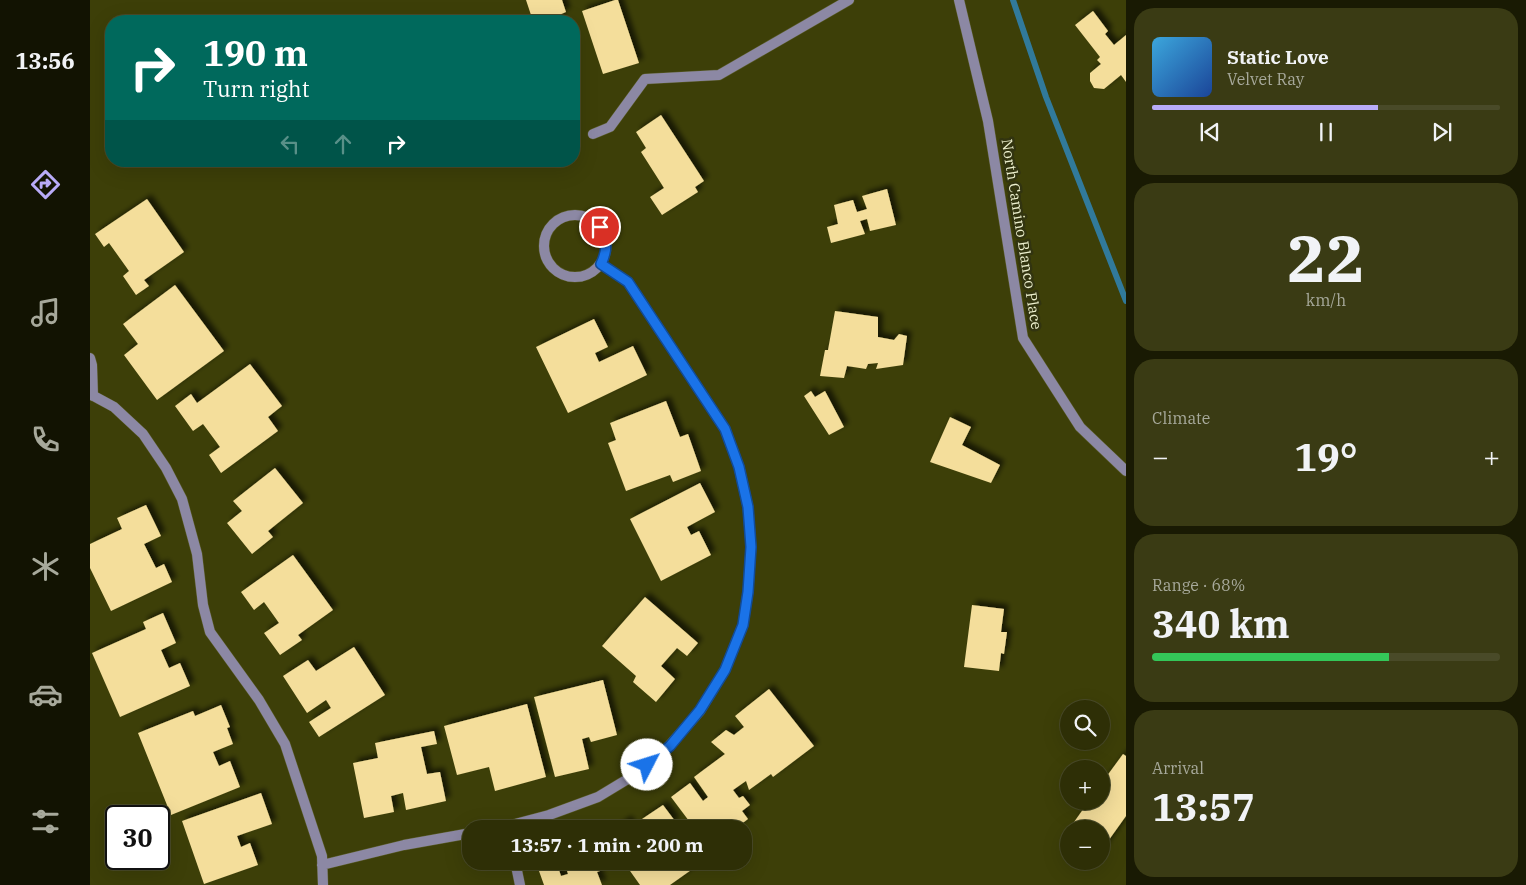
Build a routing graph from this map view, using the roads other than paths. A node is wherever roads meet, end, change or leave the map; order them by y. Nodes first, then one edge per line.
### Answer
1 (849, 0) edge
2 (959, 0) edge
3 (593, 134) dead end
4 (601, 264) junction
5 (90, 358) edge
6 (92, 395) edge
7 (1126, 471) edge
8 (531, 820) edge
9 (462, 835) edge
10 (322, 866) junction
11 (517, 870) edge
12 (323, 885) edge
13 (520, 885) edge

1 - 3 street
2 - 7 street, North Camino Blanco Place
4 - 4 street
4 - 8 street
5 - 6 street
6 - 10 street
9 - 10 street
10 - 12 street
11 - 13 street

